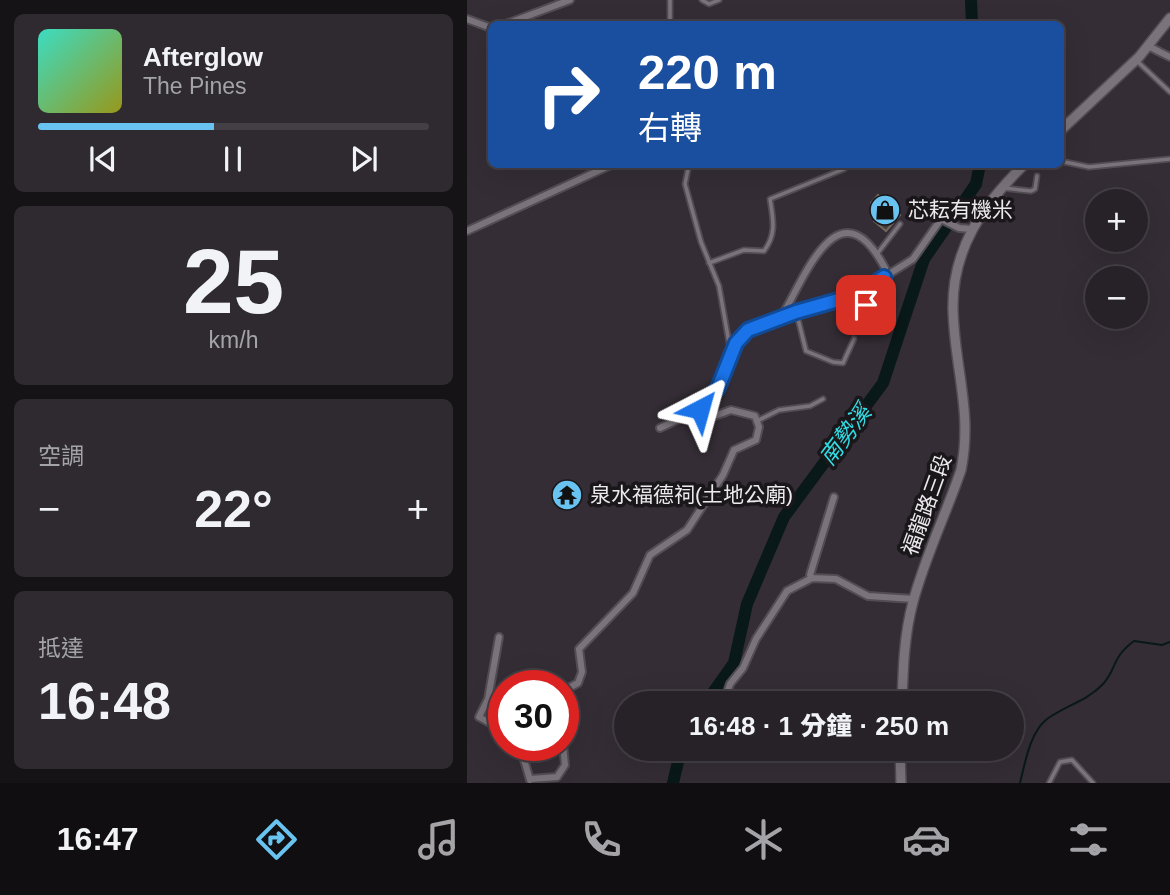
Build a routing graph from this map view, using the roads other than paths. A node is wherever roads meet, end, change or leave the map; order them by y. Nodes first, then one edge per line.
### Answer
1 (570, 0) edge
2 (670, 0) edge
3 (702, 0) edge
4 (719, 0) edge
5 (1170, 18) edge
6 (467, 19) edge
7 (514, 21) edge
8 (670, 21) edge
9 (488, 27) edge
10 (1148, 46) junction
11 (1170, 57) edge
12 (1136, 60) junction
13 (1170, 92) edge
14 (1064, 127) edge
15 (1170, 159) edge
16 (1064, 162) edge
17 (604, 168) edge
18 (688, 168) edge
19 (844, 168) edge
20 (1021, 168) edge
21 (1037, 176) dead end
22 (1001, 188) junction
23 (900, 225) dead end
24 (971, 229) junction
25 (467, 231) edge
26 (877, 254) junction
27 (709, 263) junction
28 (885, 268) dead end
29 (884, 277) junction
30 (864, 309) dead end
31 (796, 312) junction
32 (782, 316) junction
33 (854, 339) dead end
34 (731, 354) junction
35 (823, 399) dead end
36 (700, 409) junction
37 (757, 421) junction
38 (660, 428) dead end
39 (834, 498) dead end
40 (812, 578) junction
41 (914, 599) junction
42 (499, 637) dead end
43 (493, 670) edge
44 (579, 682) edge
45 (728, 691) edge
46 (903, 691) edge
47 (488, 699) edge
48 (488, 722) edge
49 (524, 761) edge
50 (565, 761) edge
51 (900, 761) edge
52 (530, 781) edge
53 (901, 783) edge
54 (1049, 783) edge
55 (1093, 783) edge

1 - 7 street
2 - 8 lane
3 - 4 lane
5 - 10 main road
6 - 9 street
10 - 11 street
10 - 12 main road
12 - 13 lane
12 - 14 main road
15 - 16 lane
17 - 25 street
18 - 27 lane
19 - 27 lane
20 - 22 main road, 福龍路三段
21 - 22 lane
22 - 24 main road, 福龍路三段
23 - 26 lane
24 - 29 street
24 - 41 main road, 福龍路三段
26 - 28 street
26 - 32 street
27 - 34 lane
29 - 30 lane
29 - 31 street
31 - 32 street
31 - 33 lane
32 - 34 street
34 - 36 street
35 - 37 lane
36 - 37 street
36 - 38 street
37 - 44 street
39 - 40 street
40 - 41 street
40 - 45 street
41 - 46 main road, 福龍路三段
42 - 43 street
47 - 48 street
49 - 52 street
50 - 52 street
51 - 53 main road
54 - 55 lane

